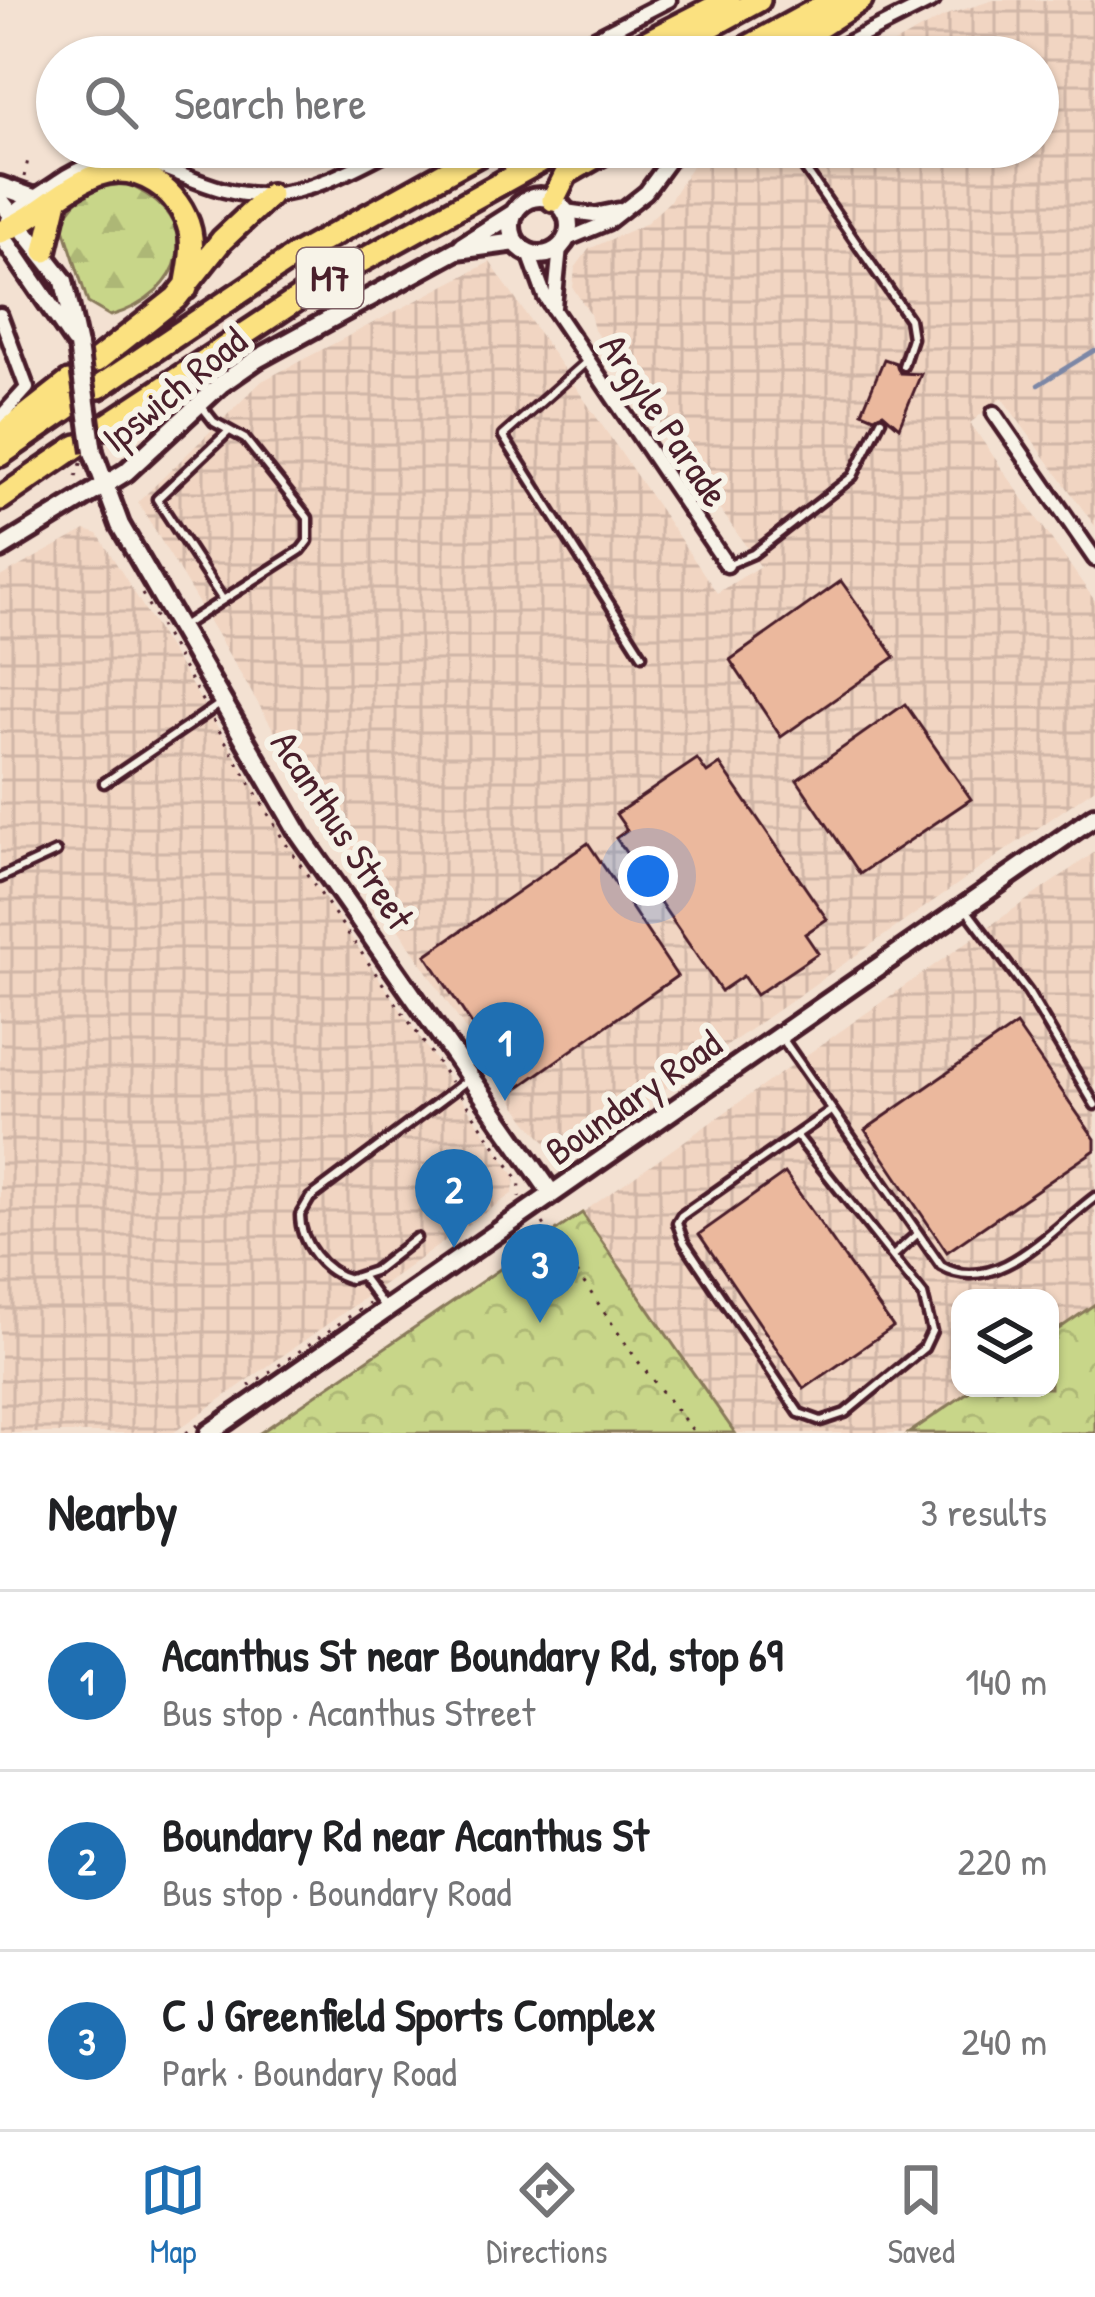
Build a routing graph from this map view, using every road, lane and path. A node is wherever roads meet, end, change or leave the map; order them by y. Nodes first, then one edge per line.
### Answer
1 (669, 0) edge
2 (728, 0) edge
3 (759, 0) edge
4 (833, 0) edge
5 (861, 0) edge
6 (932, 0) edge
7 (599, 36) edge
8 (658, 36) edge
9 (693, 36) edge
10 (768, 36) edge
11 (805, 36) edge
12 (861, 36) edge
13 (80, 168) edge
14 (168, 168) edge
15 (350, 168) edge
16 (454, 168) edge
17 (528, 168) edge
18 (576, 168) edge
19 (665, 168) edge
20 (805, 168) edge
21 (0, 186) edge
22 (270, 195) junction
23 (46, 199) junction
24 (559, 205) junction
25 (626, 208) junction
26 (514, 213) junction
27 (6, 223) edge
28 (562, 244) junction
29 (522, 248) junction
30 (457, 250) junction
31 (45, 251) junction
32 (186, 287) junction
33 (554, 307) junction
34 (0, 315) edge
35 (78, 346) junction
36 (588, 360) junction
37 (96, 361) dead end
38 (903, 367) dead end
39 (99, 387) dead end
40 (200, 405) junction
41 (994, 413) dead end
42 (0, 418) edge
43 (881, 420) dead end
44 (104, 427) dead end
45 (229, 431) junction
46 (0, 436) edge
47 (84, 452) junction
48 (0, 455) edge
49 (76, 477) dead end
50 (104, 487) junction
51 (0, 500) edge
52 (0, 549) edge
53 (1095, 560) edge
54 (727, 566) joint
55 (140, 591) dead end
56 (224, 600) junction
57 (181, 627) junction
58 (642, 655) dead end
59 (216, 707) junction
60 (104, 783) dead end
61 (1095, 816) edge
62 (56, 852) dead end
63 (0, 878) edge
64 (965, 907) junction
65 (780, 1036) junction
66 (471, 1077) junction
67 (456, 1089) junction
68 (1095, 1105) edge
69 (832, 1110) junction
70 (796, 1135) junction
71 (552, 1194) junction
72 (1095, 1197) edge
73 (515, 1204) dead end
74 (543, 1223) dead end
75 (918, 1233) junction
76 (416, 1238) dead end
77 (893, 1256) junction
78 (362, 1277) junction
79 (381, 1303) junction
80 (237, 1395) dead end
81 (205, 1428) edge
82 (186, 1433) edge
83 (695, 1433) edge

1 - 7 street
2 - 8 highway
3 - 9 highway
4 - 10 highway
5 - 11 highway
6 - 12 street
13 - 23 street
14 - 22 street
15 - 22 street
16 - 39 highway, M7
17 - 44 highway, M7
18 - 24 highway
19 - 25 street
20 - 38 lane
21 - 23 street
22 - 32 highway
23 - 27 highway
23 - 31 highway
23 - 32 highway
24 - 25 street
24 - 26 street
24 - 28 street
25 - 28 street
26 - 29 street
26 - 30 street, Ipswich Road
27 - 31 street, Acanthus Street
27 - 35 street
28 - 29 street
28 - 33 street, Argyle Parade
29 - 30 street, Ipswich Road
29 - 33 street, Argyle Parade
30 - 40 street, Ipswich Road
31 - 35 street, Acanthus Street
32 - 37 highway
33 - 36 street, Argyle Parade
34 - 42 street
35 - 47 street, Acanthus Street, bridge
36 - 54 street, Argyle Parade
36 - 58 lane
40 - 45 lane
40 - 50 street, Ipswich Road
41 - 53 street
43 - 54 lane
45 - 56 lane
45 - 56 lane
46 - 48 highway
47 - 49 path
47 - 50 street, Acanthus Street
47 - 51 highway
50 - 52 street, Ipswich Road
50 - 57 street, Acanthus Street
55 - 59 path
56 - 57 lane
57 - 59 street, Acanthus Street
59 - 60 lane
59 - 66 street, Acanthus Street
59 - 67 path
61 - 64 street, Boundary Road
62 - 63 lane
64 - 65 street, Boundary Road
64 - 68 lane
65 - 69 lane
65 - 71 street, Boundary Road
66 - 67 lane
66 - 71 street, Acanthus Street
67 - 73 path
67 - 78 lane
69 - 70 lane
69 - 75 lane
70 - 77 lane
70 - 77 lane
71 - 79 street, Boundary Road
72 - 75 lane
74 - 83 path
75 - 77 lane
76 - 78 lane
78 - 79 lane
79 - 80 path
79 - 81 street, Boundary Road
81 - 82 path

